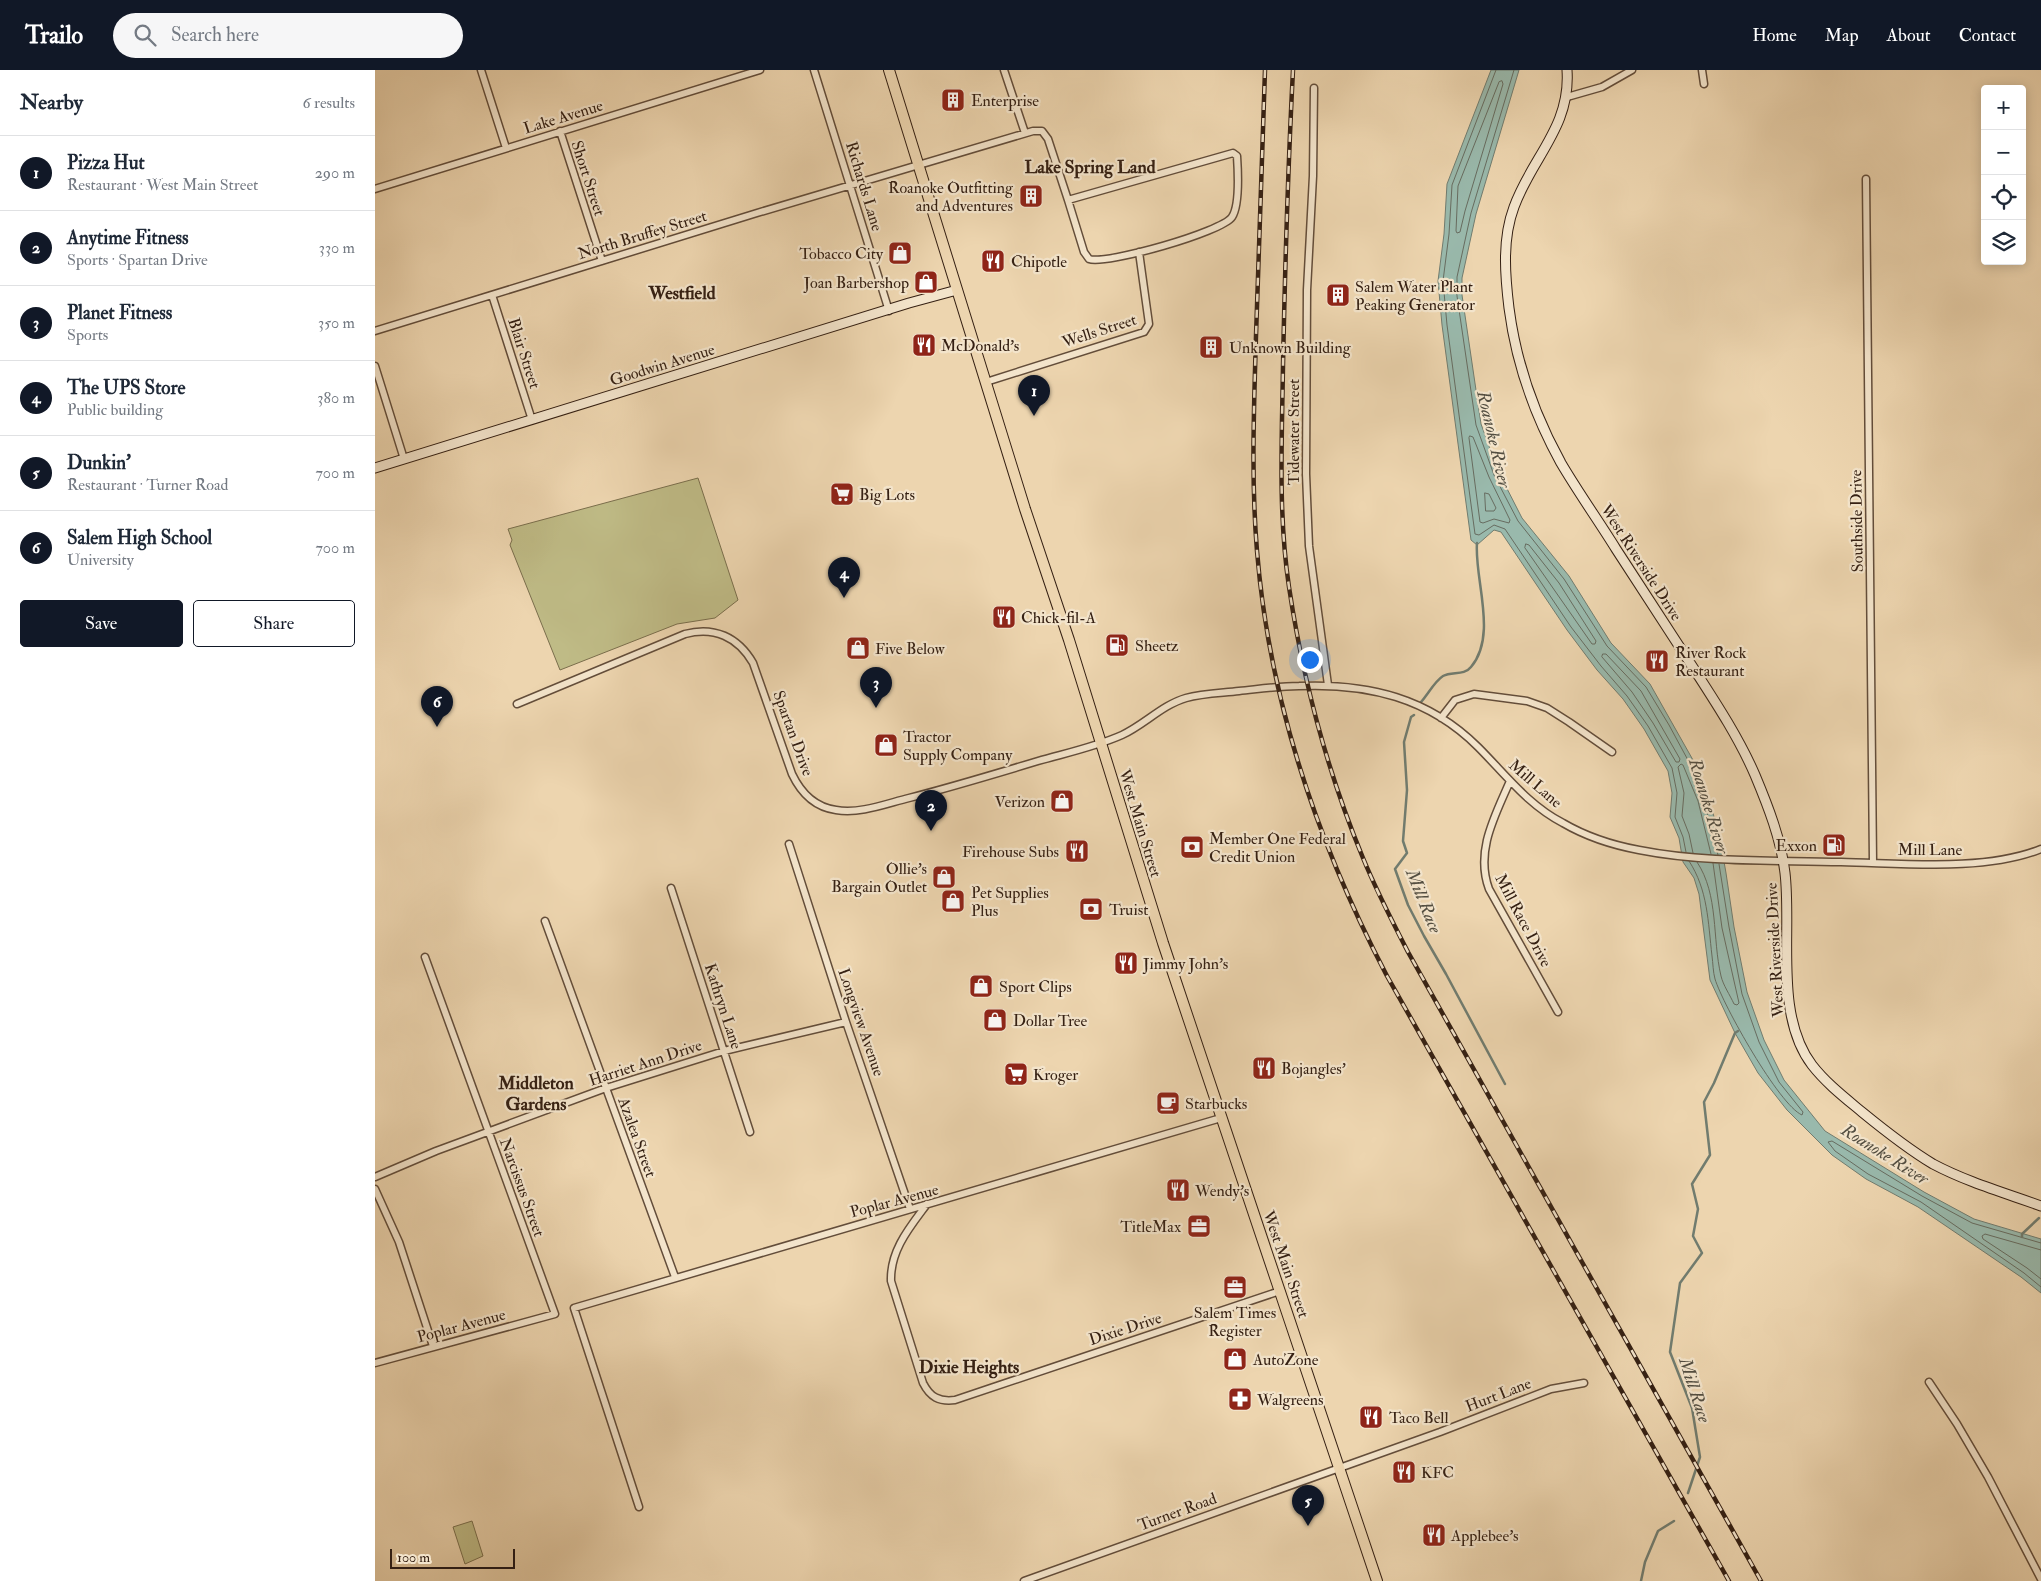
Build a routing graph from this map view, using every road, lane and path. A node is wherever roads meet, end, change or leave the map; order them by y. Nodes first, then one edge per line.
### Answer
1 (481, 70) edge
2 (760, 70) edge
3 (814, 70) edge
4 (889, 70) edge
5 (1004, 70) edge
6 (1567, 70) edge
7 (1632, 70) edge
8 (1702, 70) edge
9 (1622, 72) edge
10 (1705, 84) dead end
11 (1314, 88) dead end
12 (1567, 97) junction
13 (560, 131) junction
14 (1025, 133) junction
15 (506, 148) junction
16 (918, 164) junction
17 (1866, 180) dead end
18 (850, 185) junction
19 (375, 188) edge
20 (1068, 200) junction
21 (1139, 252) junction
22 (602, 261) junction
23 (957, 290) junction
24 (492, 295) junction
25 (889, 310) junction
26 (375, 331) edge
27 (375, 366) edge
28 (986, 382) junction
29 (532, 420) junction
30 (404, 459) junction
31 (375, 468) edge
32 (1328, 685) junction
33 (517, 704) dead end
34 (1441, 718) junction
35 (1101, 742) junction
36 (1612, 752) dead end
37 (1510, 781) junction
38 (789, 844) dead end
39 (2041, 849) edge
40 (1783, 860) junction
41 (1873, 862) junction
42 (671, 888) dead end
43 (545, 921) dead end
44 (425, 957) dead end
45 (1558, 1012) dead end
46 (846, 1022) junction
47 (724, 1051) junction
48 (606, 1088) junction
49 (1221, 1118) junction
50 (488, 1131) junction
51 (750, 1132) dead end
52 (375, 1177) edge
53 (375, 1189) edge
54 (927, 1204) junction
55 (2041, 1206) edge
56 (910, 1209) junction
57 (675, 1277) junction
58 (1280, 1291) junction
59 (555, 1314) joint
60 (433, 1346) junction
61 (375, 1363) edge
62 (1929, 1382) dead end
63 (1584, 1383) dead end
64 (1338, 1467) junction
65 (639, 1507) dead end
66 (2041, 1579) edge
67 (1024, 1581) edge
68 (1377, 1581) edge

1 - 15 street
2 - 13 street, Lake Avenue
3 - 18 street, Richards Lane
4 - 16 main road, West Main Street
5 - 14 street
6 - 12 street, West Riverside Drive
7 - 9 street
8 - 10 street
9 - 12 street
11 - 32 street, Tidewater Street
12 - 40 street, West Riverside Drive
13 - 15 street, Lake Avenue
13 - 22 street, Short Street
14 - 16 street, North Bruffey Street
14 - 20 street
15 - 19 street, Lake Avenue
16 - 18 street, North Bruffey Street
16 - 23 main road, West Main Street
17 - 41 street, Southside Drive
18 - 22 street, North Bruffey Street
18 - 25 street, Richards Lane
20 - 21 street
20 - 21 street
21 - 28 street, Wells Street
22 - 24 street, North Bruffey Street
23 - 25 street, Goodwin Avenue
23 - 28 main road, West Main Street
24 - 26 street, North Bruffey Street
24 - 29 street, Blair Street
25 - 29 street, Goodwin Avenue
27 - 30 street
28 - 35 main road, West Main Street
29 - 30 street, Goodwin Avenue
30 - 31 street, Goodwin Avenue
32 - 34 street, Mill Lane
32 - 35 street, Mill Lane
33 - 35 street, Spartan Drive
34 - 36 street
34 - 37 street, Mill Lane
35 - 49 main road, West Main Street
37 - 40 street, Mill Lane
37 - 45 street, Mill Race Drive
38 - 46 street, Longview Avenue
39 - 41 street, Mill Lane
40 - 41 street, Mill Lane
40 - 55 street, West Riverside Drive
42 - 47 street, Kathryn Lane
43 - 48 street, Azalea Street
44 - 50 street, Narcissus Street
46 - 47 street, Harriet Ann Drive
46 - 56 street, Longview Avenue
47 - 48 street, Harriet Ann Drive
47 - 51 street, Kathryn Lane
48 - 50 street, Harriet Ann Drive
48 - 57 street, Azalea Street
49 - 54 street, Poplar Avenue
49 - 58 main road, West Main Street
50 - 52 street, Harriet Ann Drive
50 - 59 street, Narcissus Street
53 - 60 street
54 - 56 street, Poplar Avenue
54 - 58 street, Dixie Drive
56 - 57 street, Poplar Avenue
57 - 65 street, Poplar Avenue
58 - 64 main road, West Main Street
59 - 60 street, Poplar Avenue
60 - 61 street, Poplar Avenue
62 - 66 street
63 - 64 street, Hurt Lane
64 - 67 street, Turner Road
64 - 68 main road, West Main Street

